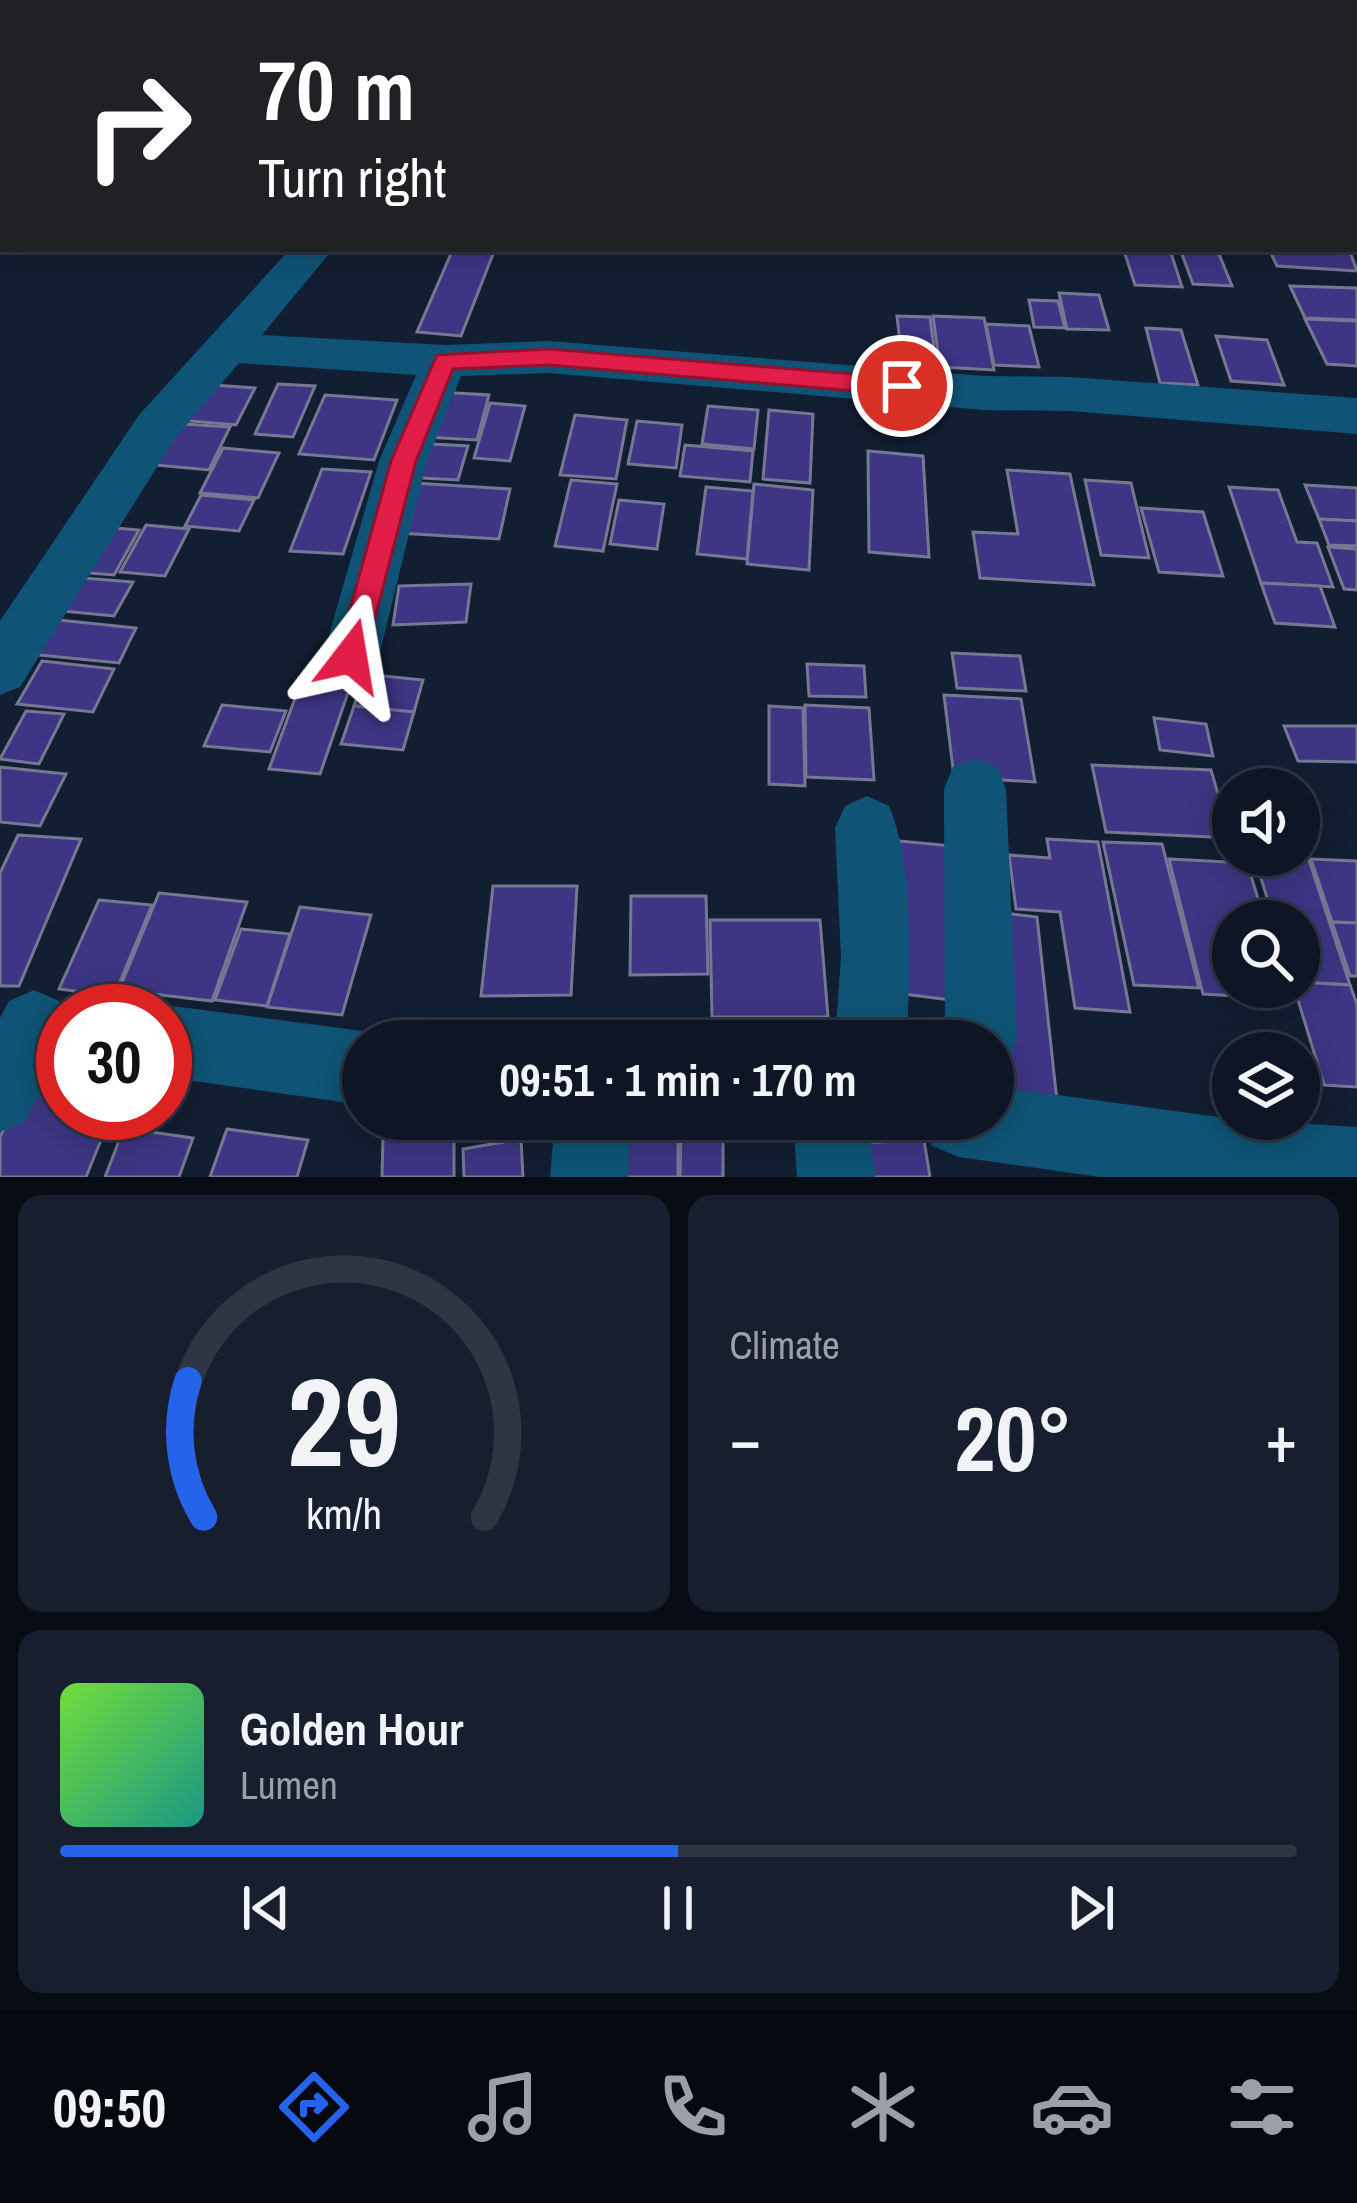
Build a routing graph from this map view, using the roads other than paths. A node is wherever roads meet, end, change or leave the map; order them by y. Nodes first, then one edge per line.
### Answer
1 (310, 252) edge
2 (226, 345) junction
3 (445, 361) junction
4 (1357, 416) edge
5 (351, 656) dead end
6 (0, 669) edge
7 (975, 789) dead end
8 (867, 828) dead end
9 (873, 1020) edge
10 (980, 1020) edge
11 (32, 1025) edge
12 (192, 1045) edge
13 (342, 1065) edge
14 (0, 1095) edge
15 (1014, 1131) edge
16 (592, 1140) edge
17 (833, 1140) edge
18 (1118, 1159) edge
19 (1357, 1166) edge
20 (589, 1177) edge
21 (836, 1177) edge

1 - 2 street
2 - 3 street
2 - 6 street
3 - 4 street
3 - 5 street
7 - 10 street
8 - 9 street
11 - 14 street
12 - 13 street
15 - 18 street
16 - 20 street
17 - 21 street
18 - 19 street

